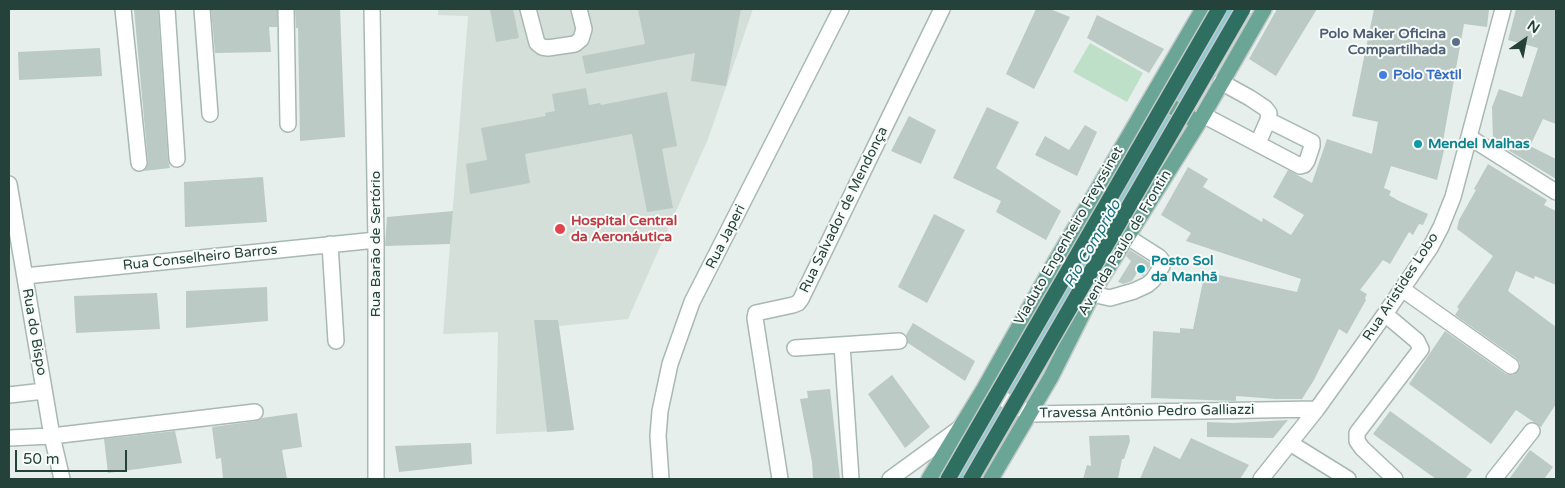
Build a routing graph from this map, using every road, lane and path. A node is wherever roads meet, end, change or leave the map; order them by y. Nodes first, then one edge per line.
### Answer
1 (123, 9) edge
2 (167, 9) edge
3 (202, 9) edge
4 (286, 9) edge
5 (372, 9) edge
6 (528, 9) edge
7 (579, 9) edge
8 (841, 9) edge
9 (942, 9) edge
10 (1203, 9) edge
11 (1219, 9) edge
12 (1243, 9) edge
13 (1264, 9) edge
14 (1502, 9) edge
15 (1221, 82) junction
16 (1152, 95) junction
17 (210, 114) dead end
18 (1201, 119) junction
19 (1268, 120) junction
20 (288, 124) dead end
21 (1469, 137) junction
22 (1258, 143) junction
23 (177, 159) dead end
24 (138, 163) dead end
25 (9, 184) edge
26 (1556, 192) edge
27 (1126, 236) junction
28 (376, 240) junction
29 (330, 244) junction
30 (1054, 264) junction
31 (25, 276) junction
32 (1402, 288) junction
33 (1094, 291) junction
34 (1385, 314) junction
35 (336, 341) dead end
36 (900, 341) dead end
37 (842, 345) junction
38 (795, 348) dead end
39 (1511, 366) dead end
40 (984, 389) junction
41 (44, 391) junction
42 (9, 395) edge
43 (1317, 410) junction
44 (255, 412) dead end
45 (1030, 414) junction
46 (960, 428) junction
47 (1532, 431) dead end
48 (52, 436) junction
49 (9, 438) edge
50 (1290, 443) junction
51 (62, 479) edge
52 (376, 479) edge
53 (661, 479) edge
54 (780, 479) edge
55 (851, 479) edge
56 (890, 479) edge
57 (929, 479) edge
58 (948, 479) edge
59 (971, 479) edge
60 (991, 479) edge
61 (1261, 479) edge
62 (1348, 479) edge
63 (1396, 479) edge
64 (1494, 479) edge

1 - 24 street
2 - 23 street
3 - 17 street
4 - 20 street
5 - 28 street, Rua Barão de Sertório
6 - 7 street
8 - 53 street, Rua Japeri
9 - 54 street, Rua Salvador de Mendonça
10 - 16 main road
11 - 58 highway, Viaduto Engenheiro Freyssinet, bridge
12 - 59 highway, bridge
13 - 15 main road, Avenida Paulo de Frontin
14 - 21 street, Rua Aristides Lobo
15 - 18 main road, Avenida Paulo de Frontin
15 - 19 street
16 - 18 main road, bridge
16 - 30 main road
18 - 22 street
18 - 27 main road, Avenida Paulo de Frontin
19 - 22 street
19 - 22 street
21 - 26 street
21 - 32 street, Rua Aristides Lobo
25 - 31 street, Rua do Bispo
27 - 33 main road, Avenida Paulo de Frontin
27 - 33 street
28 - 29 street, Rua Conselheiro Barros
28 - 52 street, Rua Barão de Sertório
29 - 31 street, Rua Conselheiro Barros
29 - 35 street
30 - 33 main road, bridge
30 - 40 main road
31 - 41 street, Rua do Bispo
32 - 34 street, Rua Aristides Lobo
32 - 39 street
33 - 45 main road, Avenida Paulo de Frontin
34 - 43 street, Rua Aristides Lobo
34 - 63 street
36 - 37 street
37 - 38 street
37 - 55 street
40 - 45 street, Travessa Antônio Pedro Galliazzi, bridge
40 - 46 main road
41 - 42 street
41 - 48 street, Rua do Bispo
43 - 45 street, Travessa Antônio Pedro Galliazzi
43 - 50 street, Rua Aristides Lobo
44 - 48 street
45 - 60 main road, Avenida Paulo de Frontin
46 - 56 street
46 - 57 main road
47 - 64 street
48 - 49 street
48 - 51 street, Rua do Bispo
50 - 61 street, Rua Aristides Lobo
50 - 62 street

